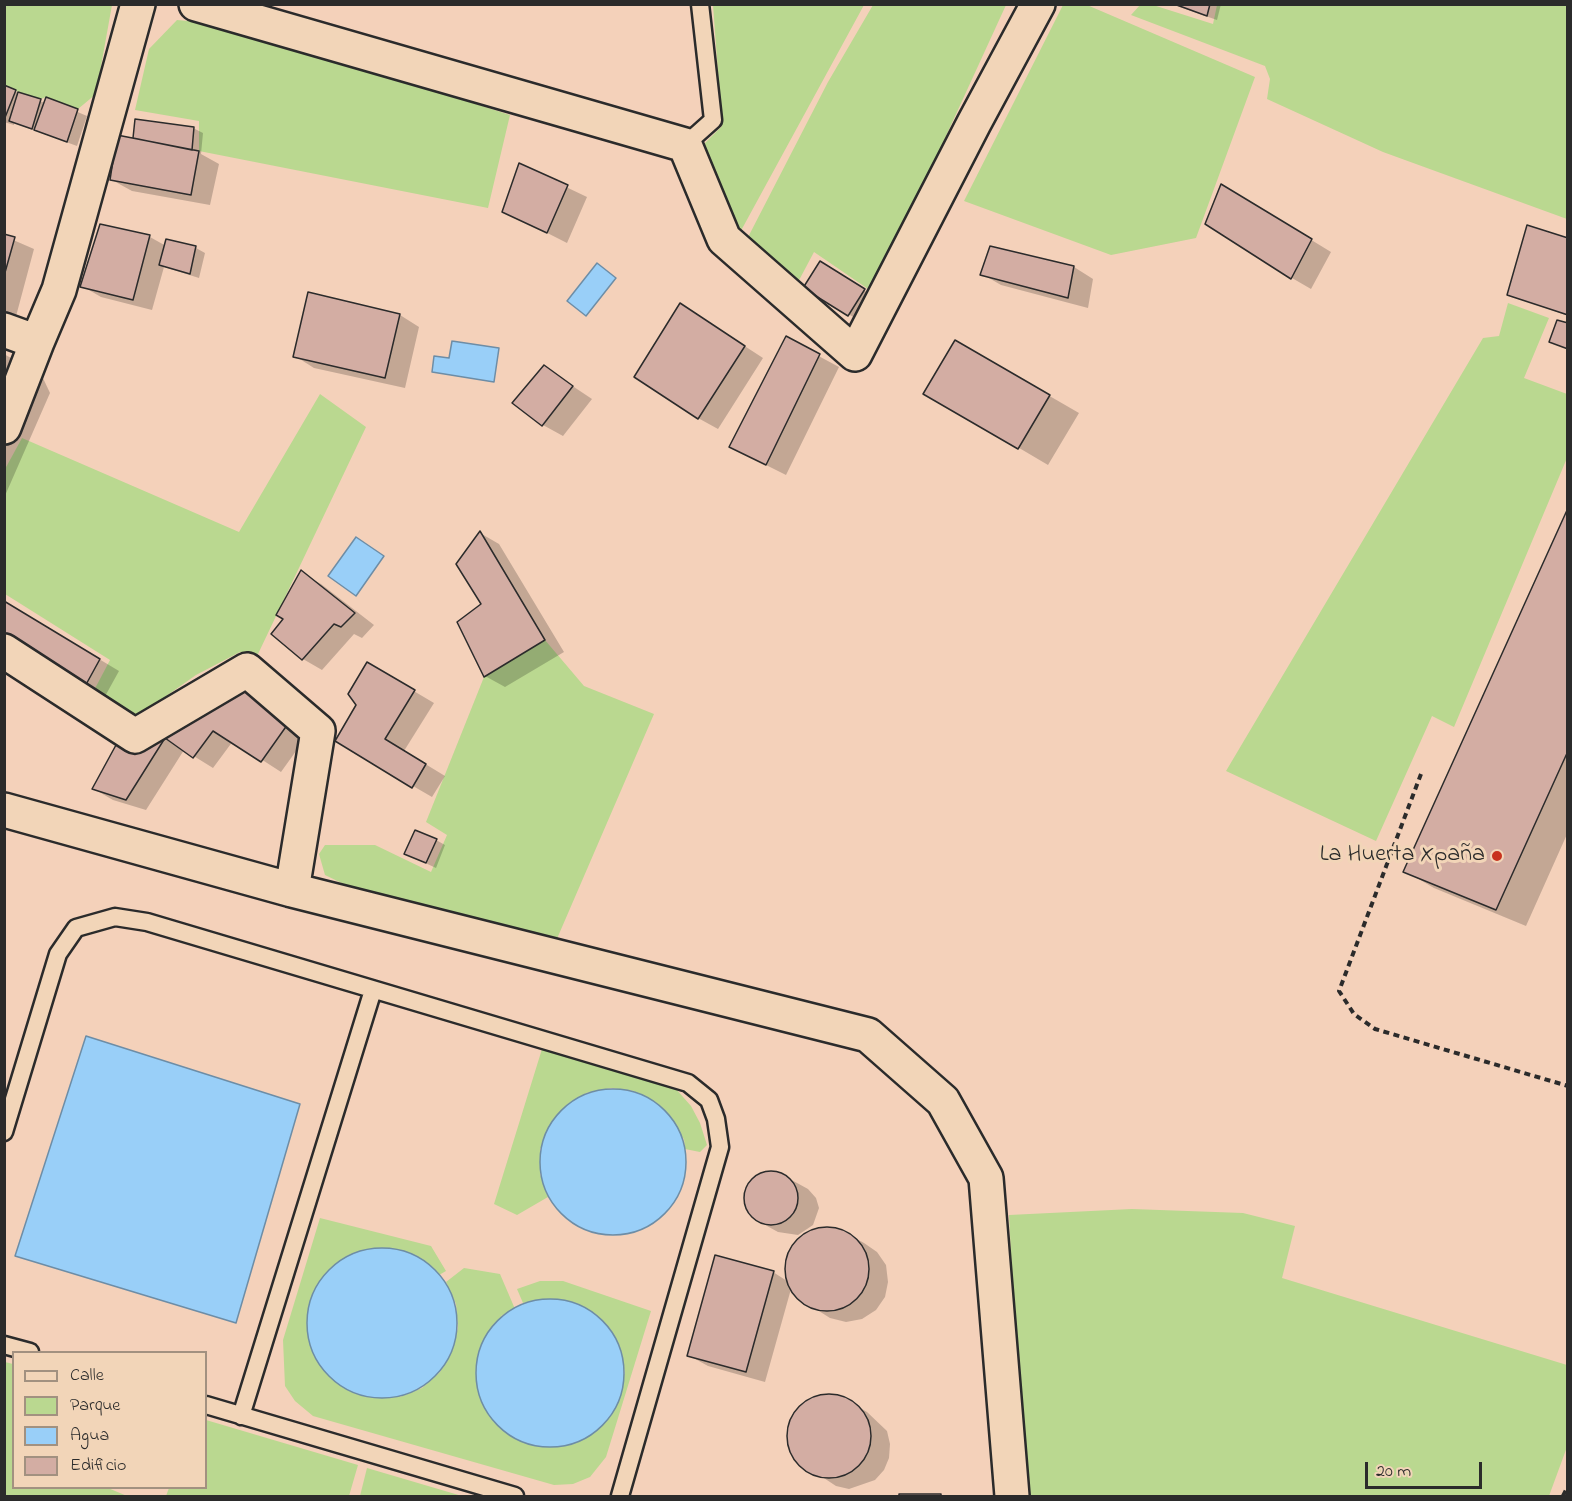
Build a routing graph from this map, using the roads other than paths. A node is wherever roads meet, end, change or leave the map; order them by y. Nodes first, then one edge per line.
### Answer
1 (138, 4) edge
2 (195, 4) edge
3 (700, 4) edge
4 (1038, 4) edge
5 (685, 145) junction
6 (4, 330) edge
7 (37, 342) junction
8 (4, 427) edge
9 (4, 651) edge
10 (4, 810) edge
11 (292, 890) junction
12 (373, 990) junction
13 (4, 1132) edge
14 (4, 1345) edge
15 (24, 1351) edge
16 (207, 1405) edge
17 (241, 1416) junction
18 (515, 1497) edge
19 (620, 1497) edge
20 (1012, 1497) edge

1 - 7 street
2 - 5 street
3 - 5 lane
4 - 5 street
6 - 7 street
7 - 8 street
9 - 11 street
10 - 11 street
11 - 20 street
12 - 13 lane
12 - 17 lane
12 - 19 lane
14 - 15 lane
16 - 17 lane
17 - 18 lane

